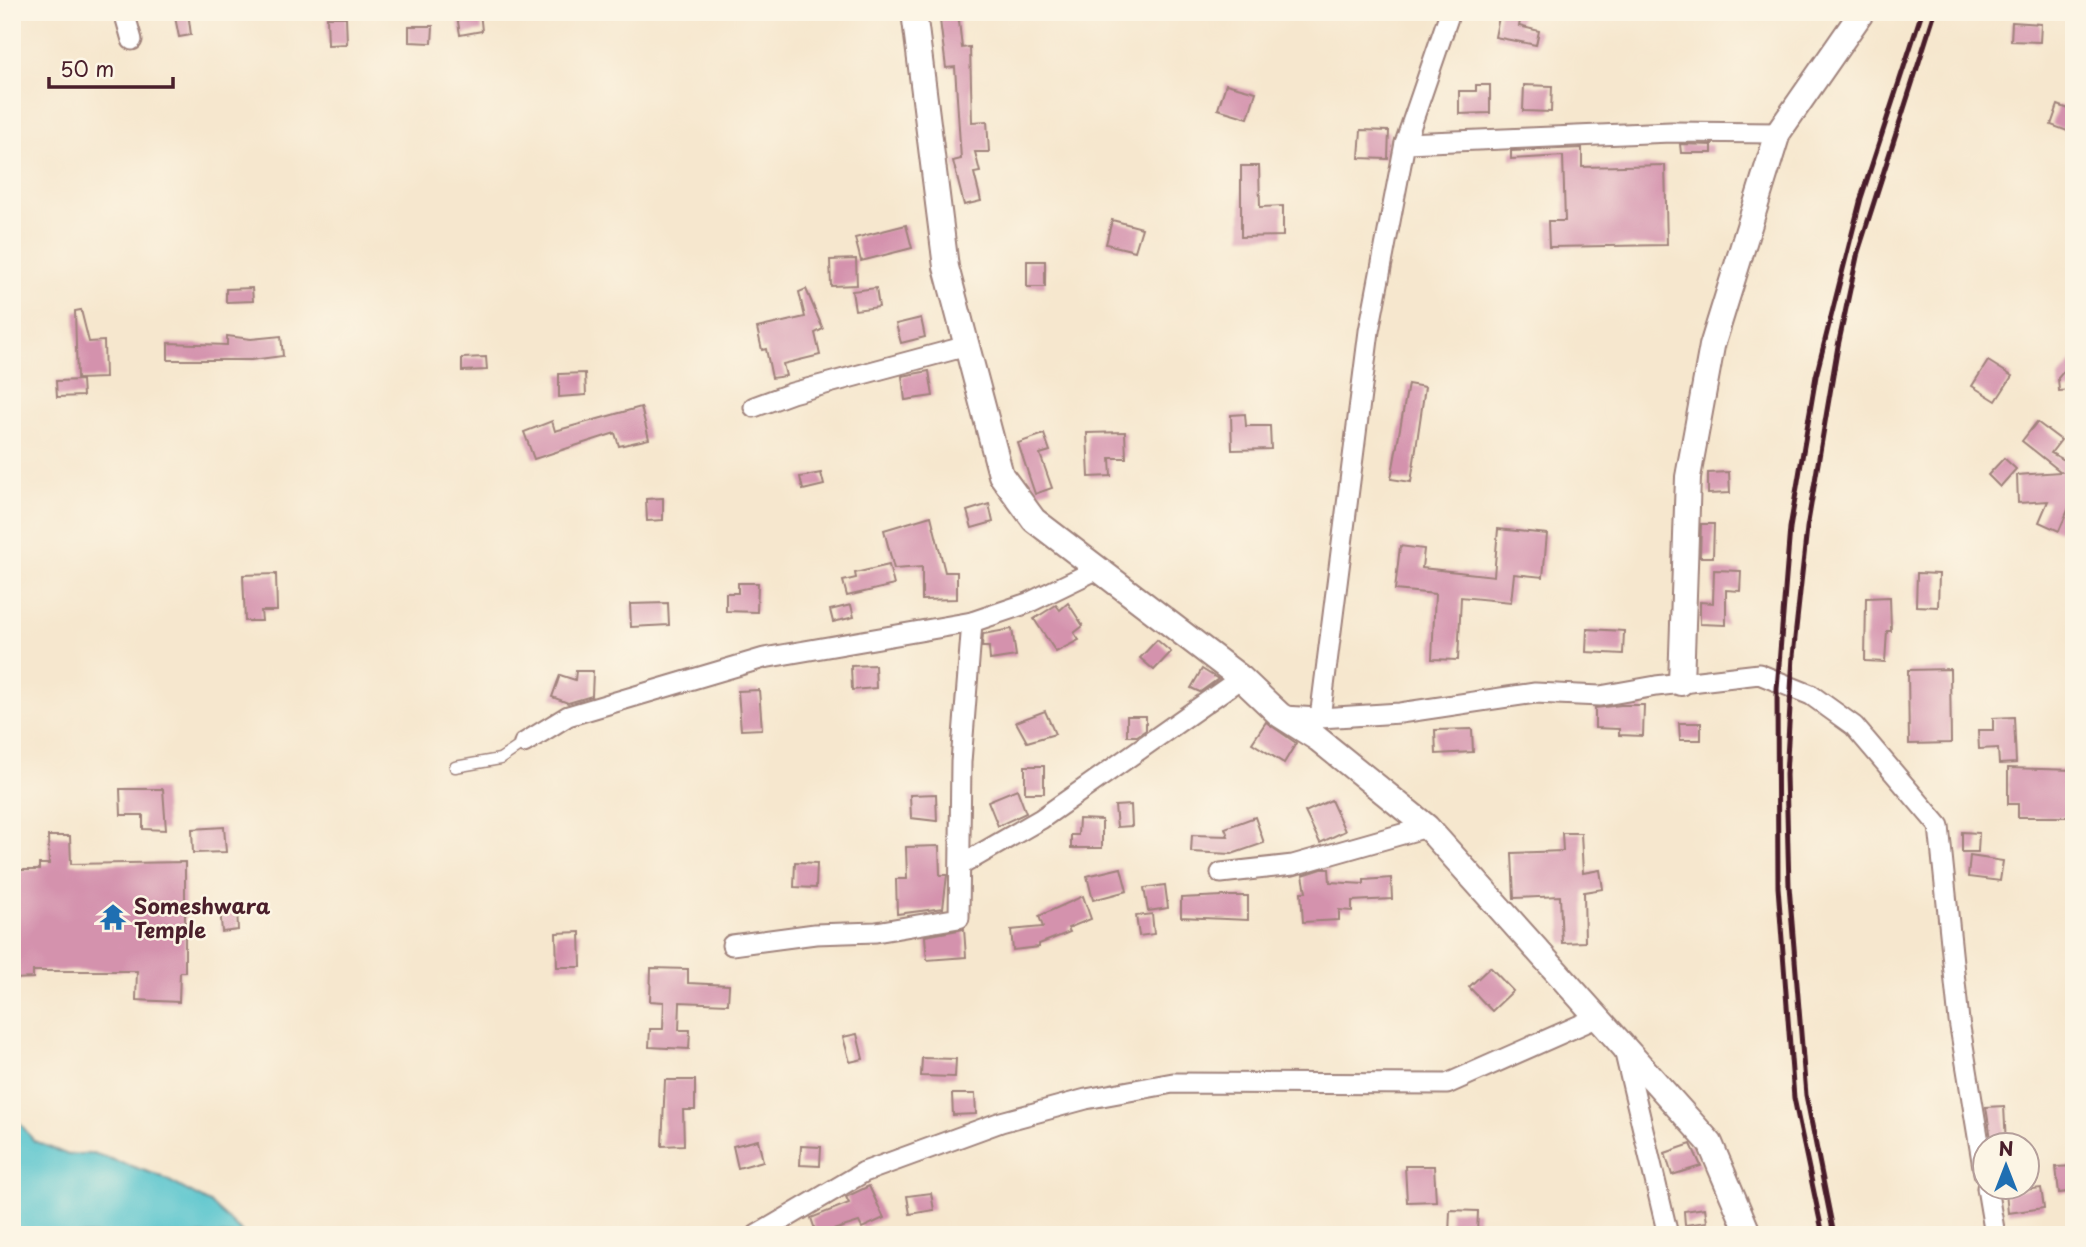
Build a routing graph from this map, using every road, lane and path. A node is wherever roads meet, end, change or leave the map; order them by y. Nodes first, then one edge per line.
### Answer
1 (124, 12) edge
2 (914, 12) edge
3 (1450, 12) edge
4 (1862, 12) edge
5 (132, 40) dead end
6 (1778, 133) junction
7 (1405, 143) junction
8 (967, 346) junction
9 (754, 407) dead end
10 (1098, 569) junction
11 (972, 622) junction
12 (1241, 678) junction
13 (1681, 683) junction
14 (1280, 715) junction
15 (1320, 718) junction
16 (524, 743) joint
17 (455, 767) dead end
18 (1427, 827) junction
19 (961, 865) junction
20 (1221, 873) dead end
21 (732, 945) dead end
22 (1596, 1018) junction
23 (1622, 1044) junction
24 (1977, 1132) edge
25 (1989, 1202) edge
26 (757, 1235) edge
27 (1668, 1235) edge
28 (1749, 1235) edge
29 (1995, 1235) edge

1 - 5 street
2 - 8 street
3 - 7 street
4 - 6 street
6 - 7 street
6 - 13 street
7 - 15 street
8 - 9 street
8 - 10 street
10 - 11 street
10 - 12 street
11 - 16 street
11 - 19 street
12 - 14 street
12 - 19 street
13 - 15 street
13 - 24 street
14 - 15 street
14 - 18 street
16 - 17 lane
18 - 20 street
18 - 22 street
19 - 21 street
22 - 23 street
22 - 26 street
23 - 27 street
23 - 28 street
25 - 29 street

